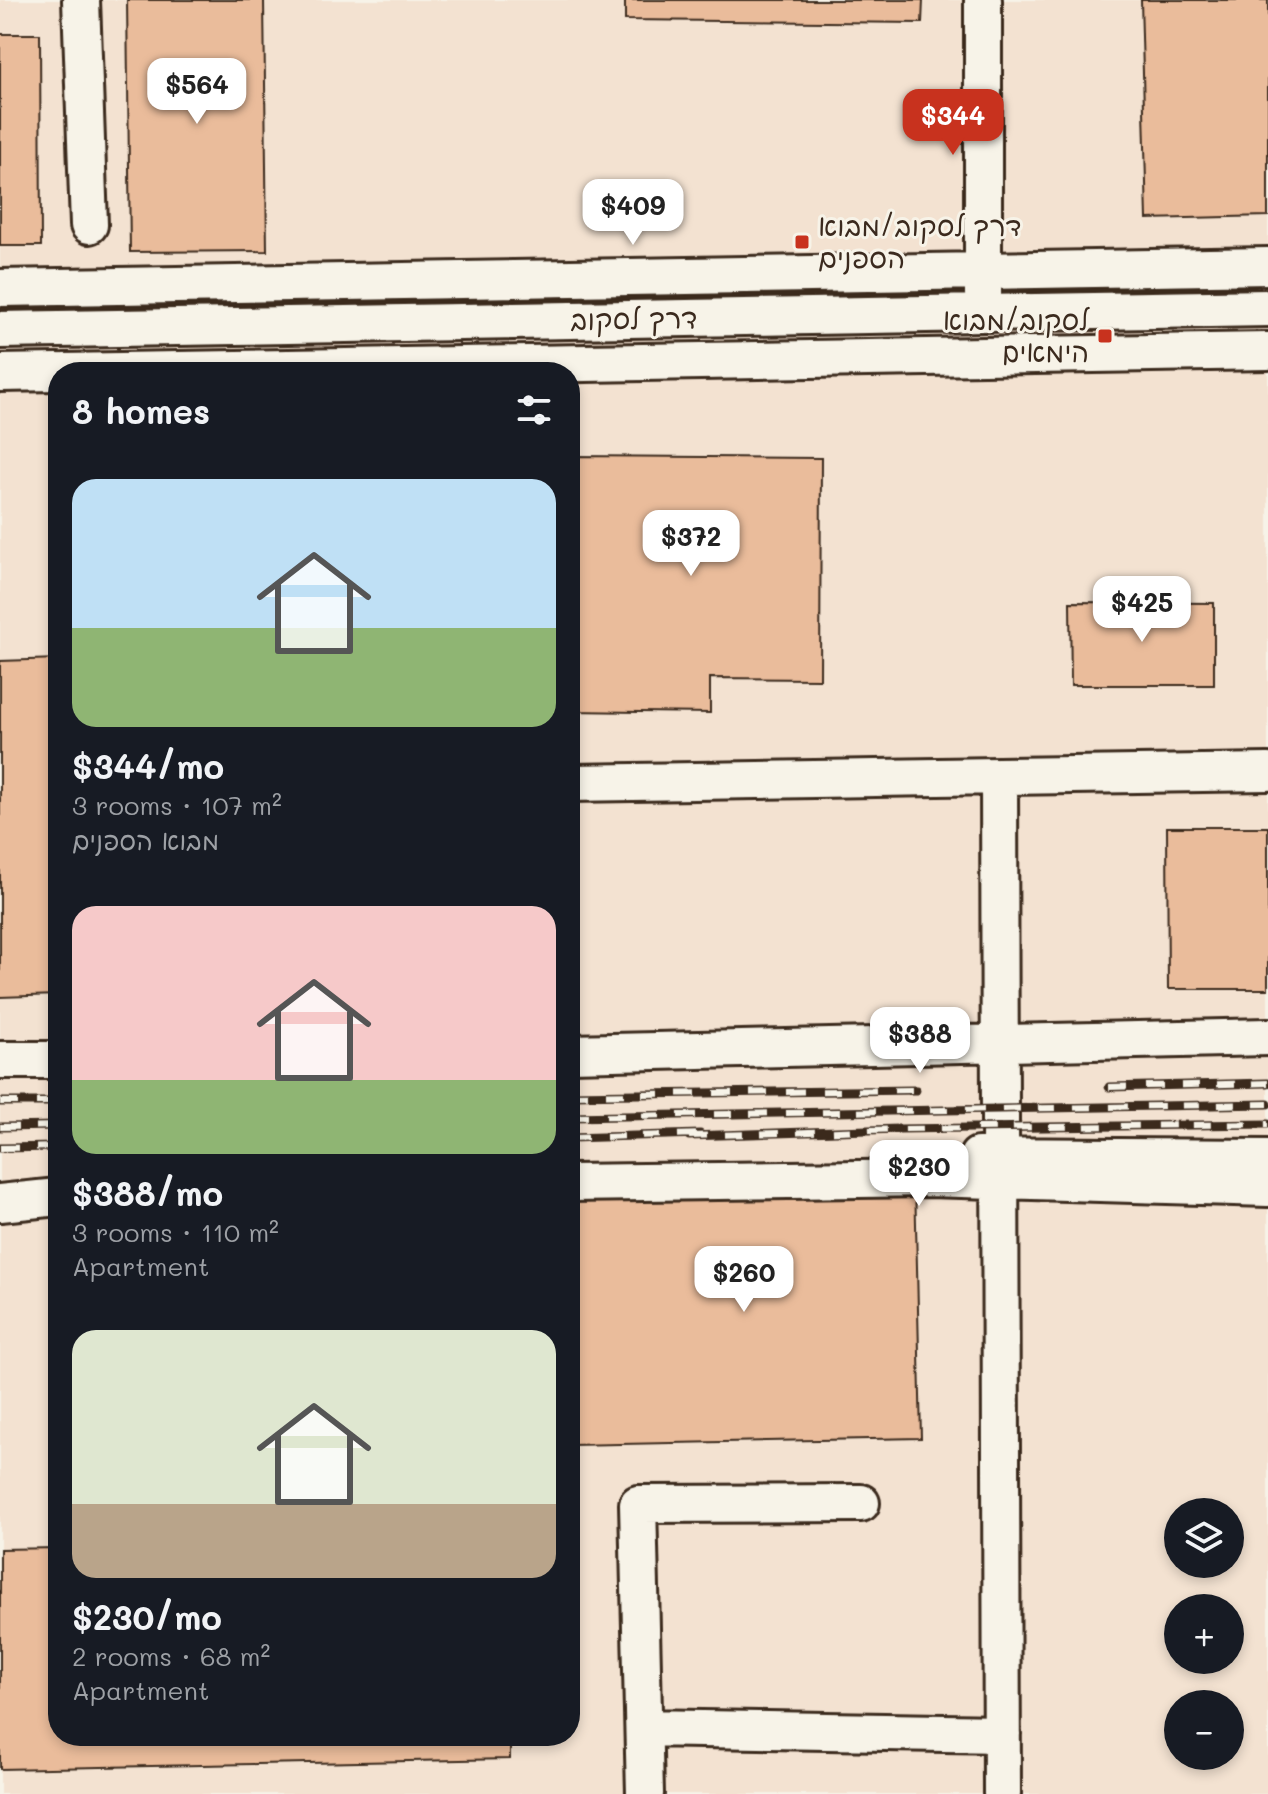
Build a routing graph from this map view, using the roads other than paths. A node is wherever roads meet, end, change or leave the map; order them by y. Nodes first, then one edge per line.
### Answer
1 (81, 0) edge
2 (983, 0) edge
3 (89, 225) dead end
4 (1268, 266) edge
5 (983, 271) junction
6 (0, 288) edge
7 (1268, 308) edge
8 (983, 313) junction
9 (0, 330) edge
10 (1268, 351) edge
11 (580, 363) edge
12 (48, 372) edge
13 (0, 373) edge
14 (1268, 772) edge
15 (999, 776) junction
16 (580, 783) edge
17 (1268, 1037) edge
18 (1000, 1044) junction
19 (580, 1053) edge
20 (0, 1060) edge
21 (48, 1060) edge
22 (1268, 1158) edge
23 (580, 1164) edge
24 (1000, 1168) junction
25 (48, 1180) edge
26 (580, 1183) edge
27 (0, 1184) edge
28 (1268, 1188) edge
29 (48, 1198) edge
30 (0, 1203) edge
31 (861, 1503) dead end
32 (645, 1728) junction
33 (1002, 1734) junction
34 (645, 1794) edge
35 (1002, 1794) edge

1 - 3 street
2 - 5 street
4 - 5 street, דרך לסקוב
5 - 6 street, דרך לסקוב
5 - 8 street
7 - 8 street, דרך לסקוב
8 - 9 street, דרך לסקוב
10 - 11 street
12 - 13 street
14 - 15 street
15 - 16 street
15 - 18 street
17 - 18 street
18 - 19 street
18 - 24 street
20 - 21 street
22 - 24 street
23 - 24 street
24 - 26 street
24 - 28 street
24 - 33 street
25 - 27 street
29 - 30 street
31 - 32 street
32 - 33 street
32 - 34 street
33 - 35 street

